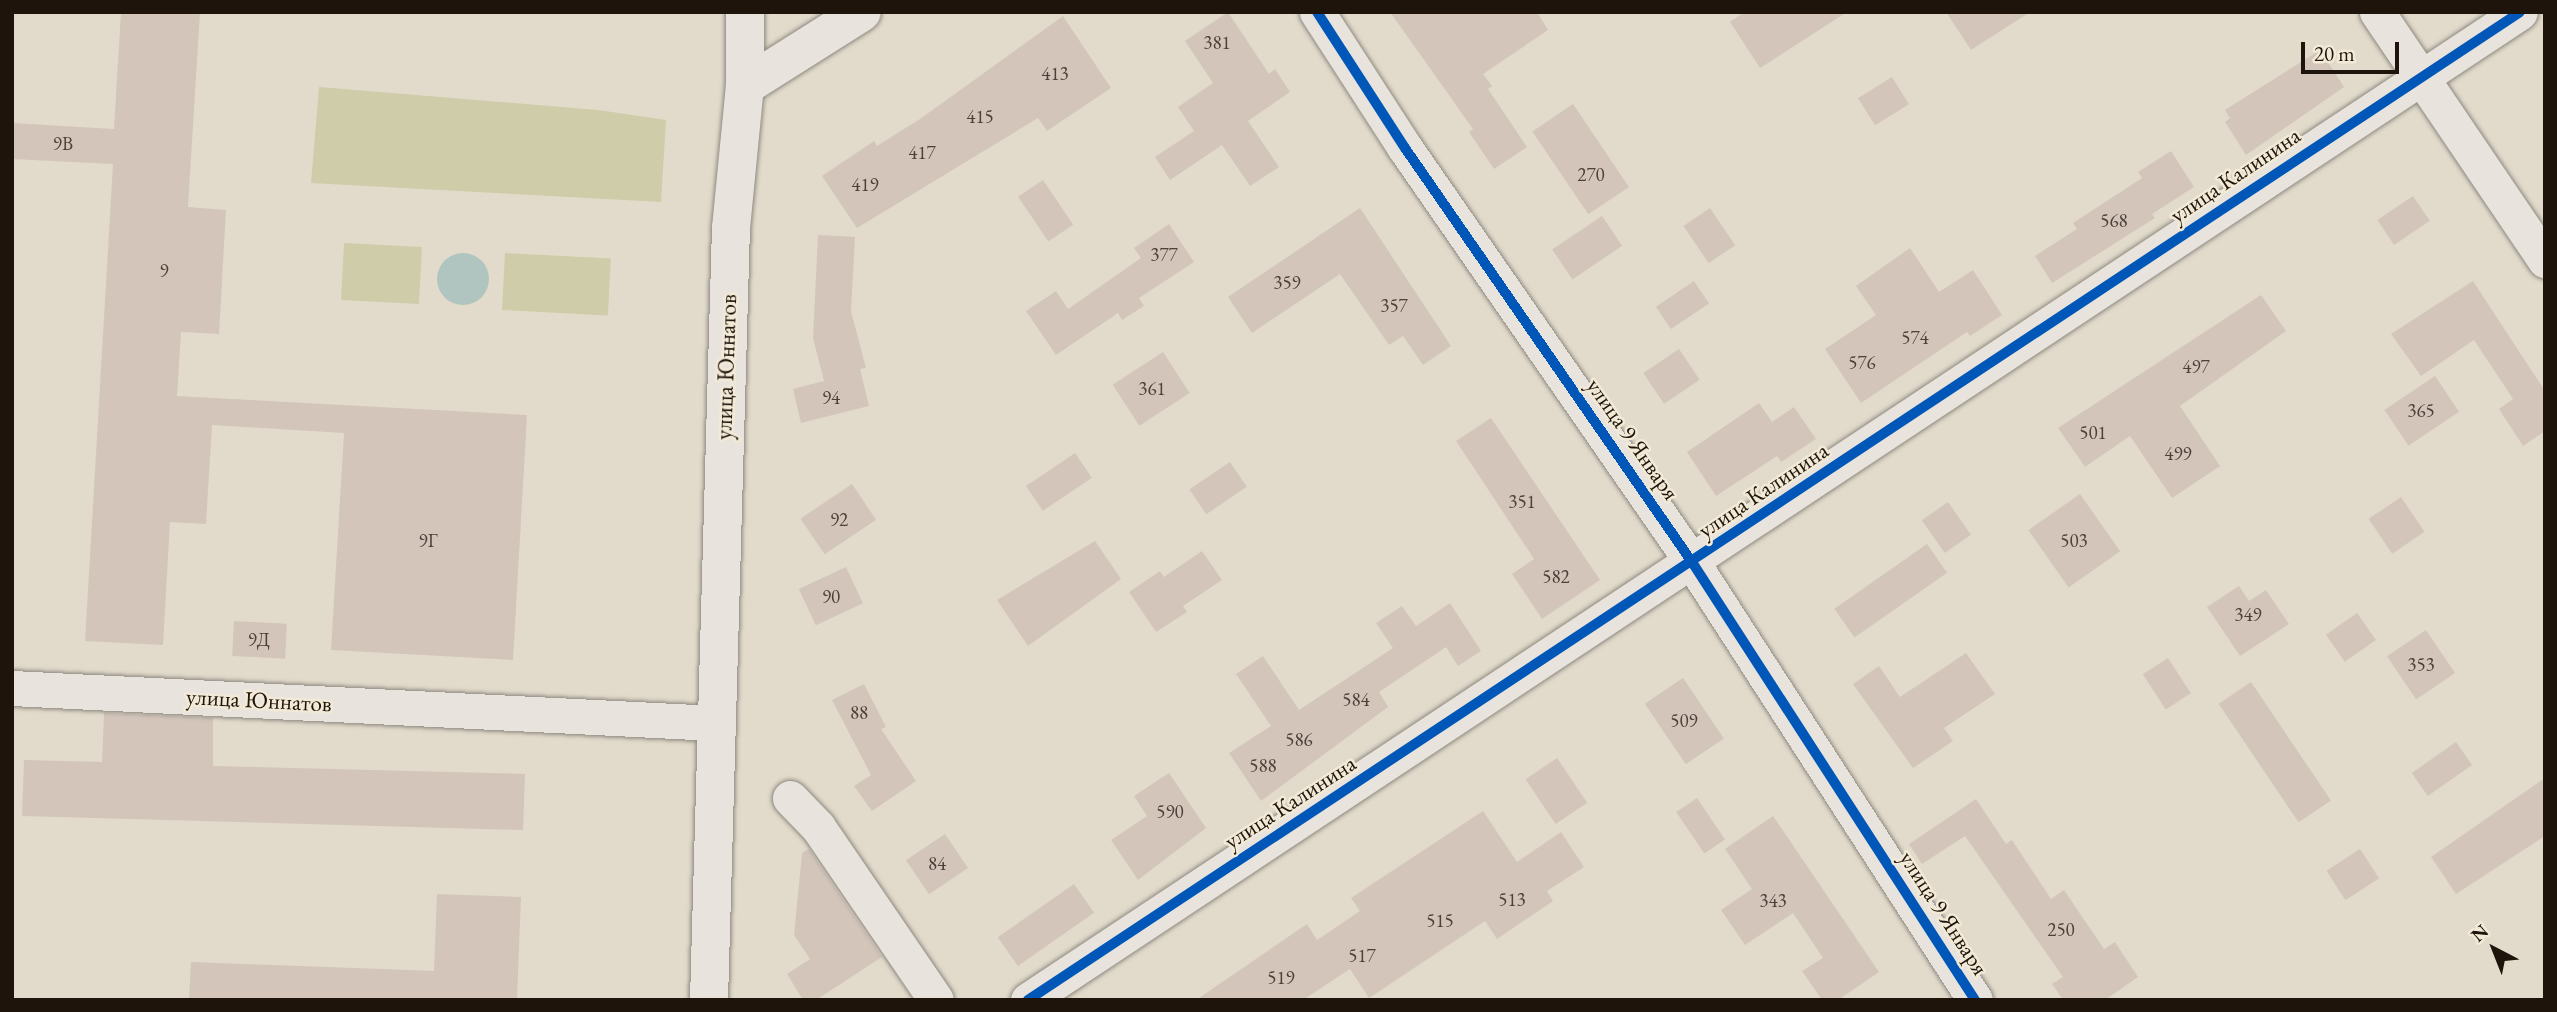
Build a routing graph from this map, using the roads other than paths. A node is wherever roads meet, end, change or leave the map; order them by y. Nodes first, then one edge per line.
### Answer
1 (746, 12) edge
2 (862, 12) edge
3 (1317, 12) edge
4 (2377, 12) edge
5 (2520, 12) edge
6 (2420, 78) junction
7 (745, 86) junction
8 (2545, 260) edge
9 (1692, 562) junction
10 (12, 688) edge
11 (716, 723) junction
12 (790, 798) dead end
13 (709, 1000) edge
14 (936, 1000) edge
15 (1028, 1000) edge
16 (1975, 1000) edge

1 - 7 main road, улица Юннатов
2 - 7 main road
3 - 9 street, улица 9 Января
4 - 6 street
5 - 6 street, улица Калинина
6 - 8 street
6 - 9 street, улица Калинина
7 - 11 main road, улица Юннатов
9 - 15 street, улица Калинина
9 - 16 street, улица 9 Января
10 - 11 street, улица Юннатов
11 - 13 main road, улица Юннатов
12 - 14 street

